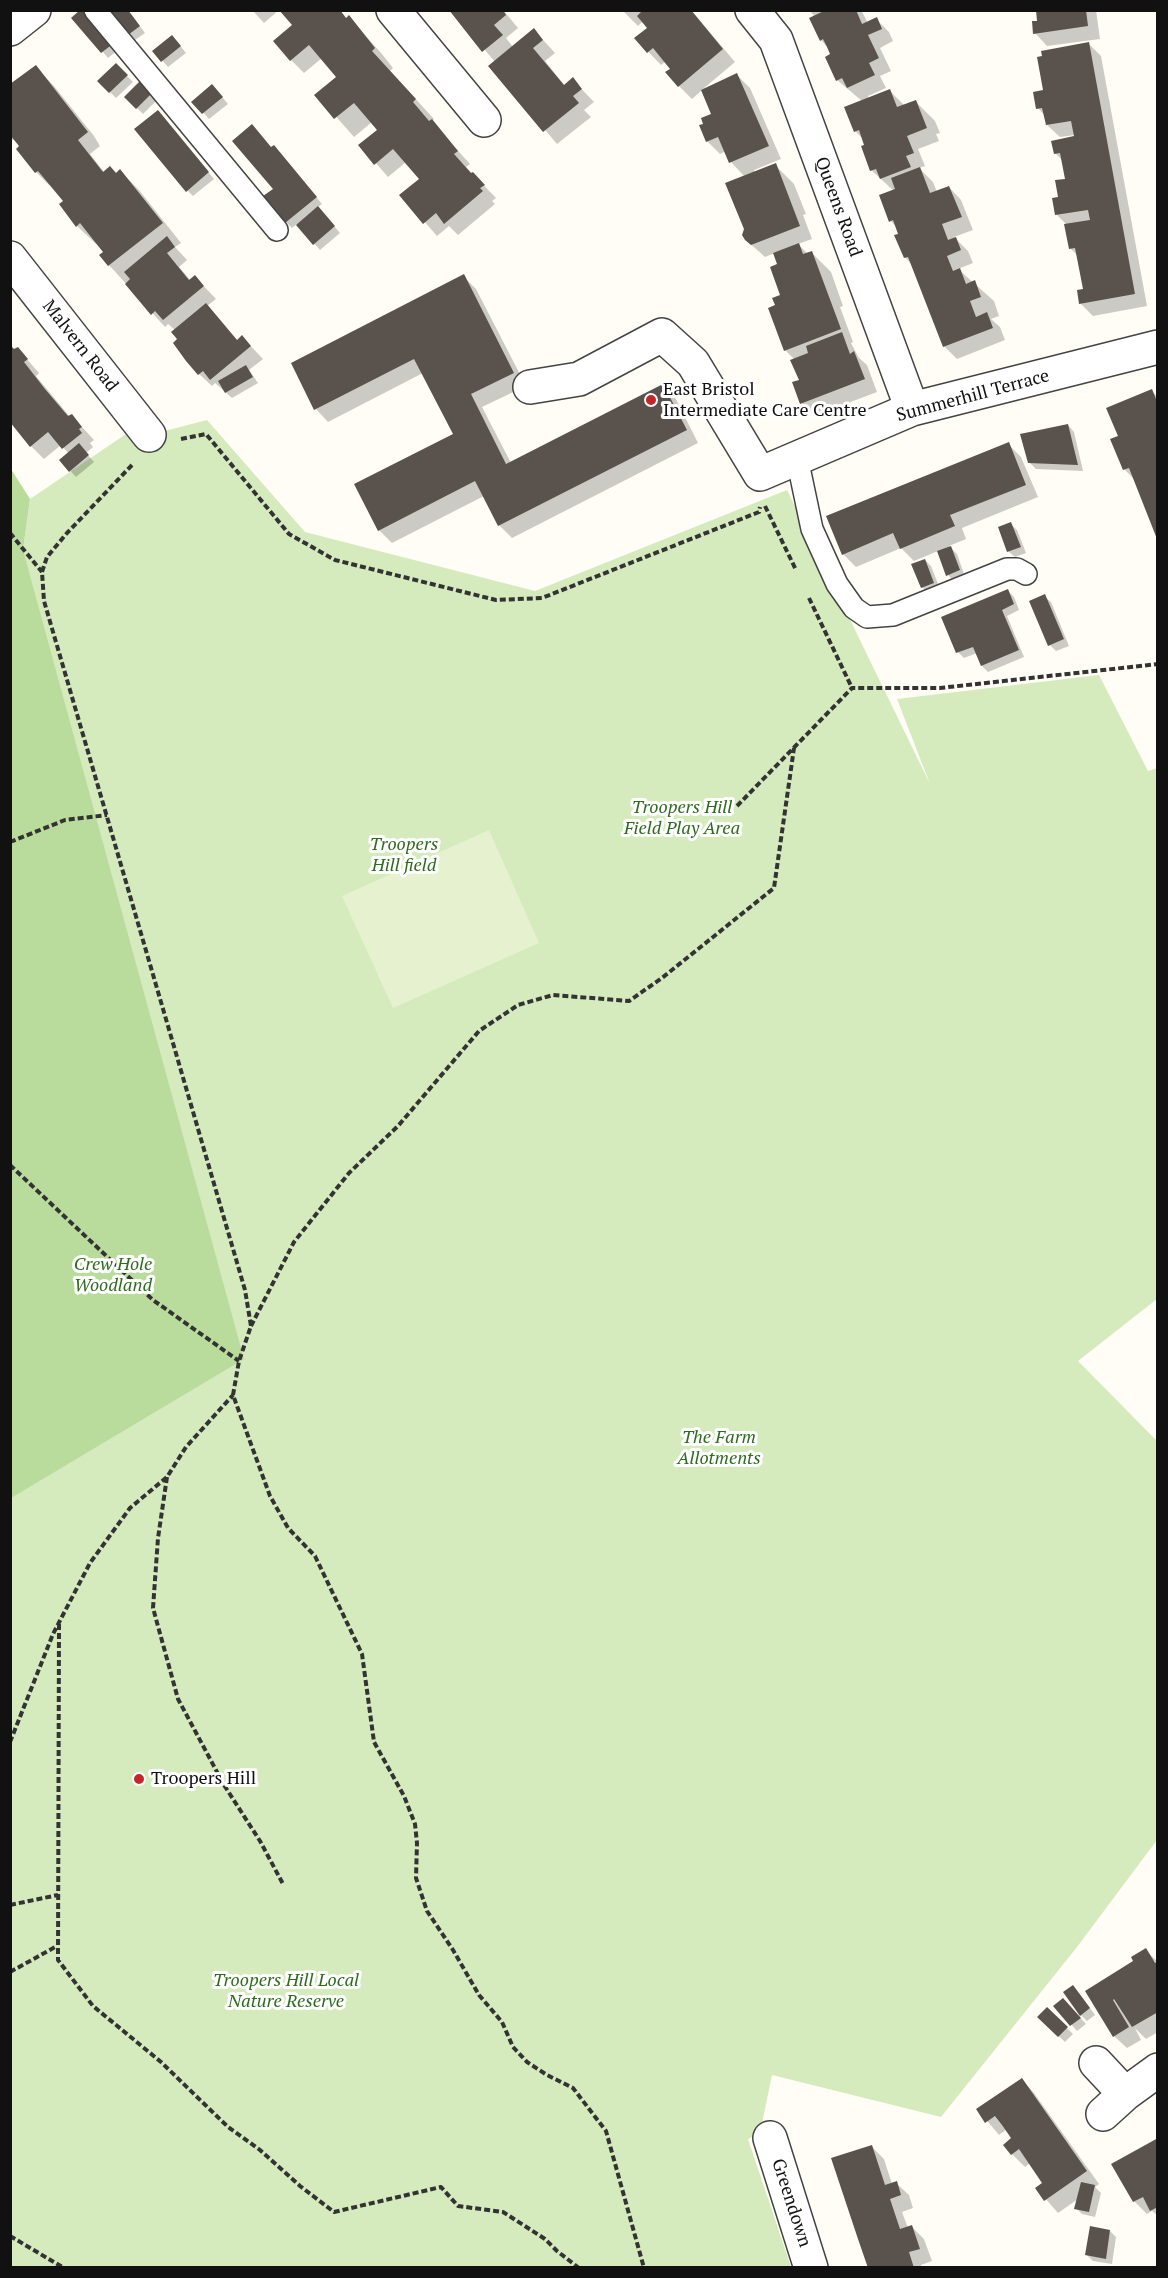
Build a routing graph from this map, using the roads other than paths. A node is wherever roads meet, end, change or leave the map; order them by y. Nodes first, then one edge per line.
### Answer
1 (34, 10) edge
2 (95, 10) edge
3 (393, 10) edge
4 (752, 10) edge
5 (10, 29) edge
6 (484, 120) dead end
7 (277, 230) dead end
8 (10, 258) edge
9 (1158, 347) edge
10 (530, 387) dead end
11 (912, 409) junction
12 (152, 446) road end
13 (797, 458) junction
14 (1026, 574) dead end
15 (1096, 2063) dead end
16 (1158, 2070) edge
17 (770, 2138) dead end
18 (811, 2268) edge

1 - 5 street
2 - 7 lane
3 - 6 street
4 - 11 street, Queens Road
8 - 12 street, Malvern Road
9 - 11 street, Summerhill Terrace
10 - 13 street, Summerhill Terrace
11 - 13 street, Summerhill Terrace
13 - 14 lane
15 - 16 street
17 - 18 street, Greendown

